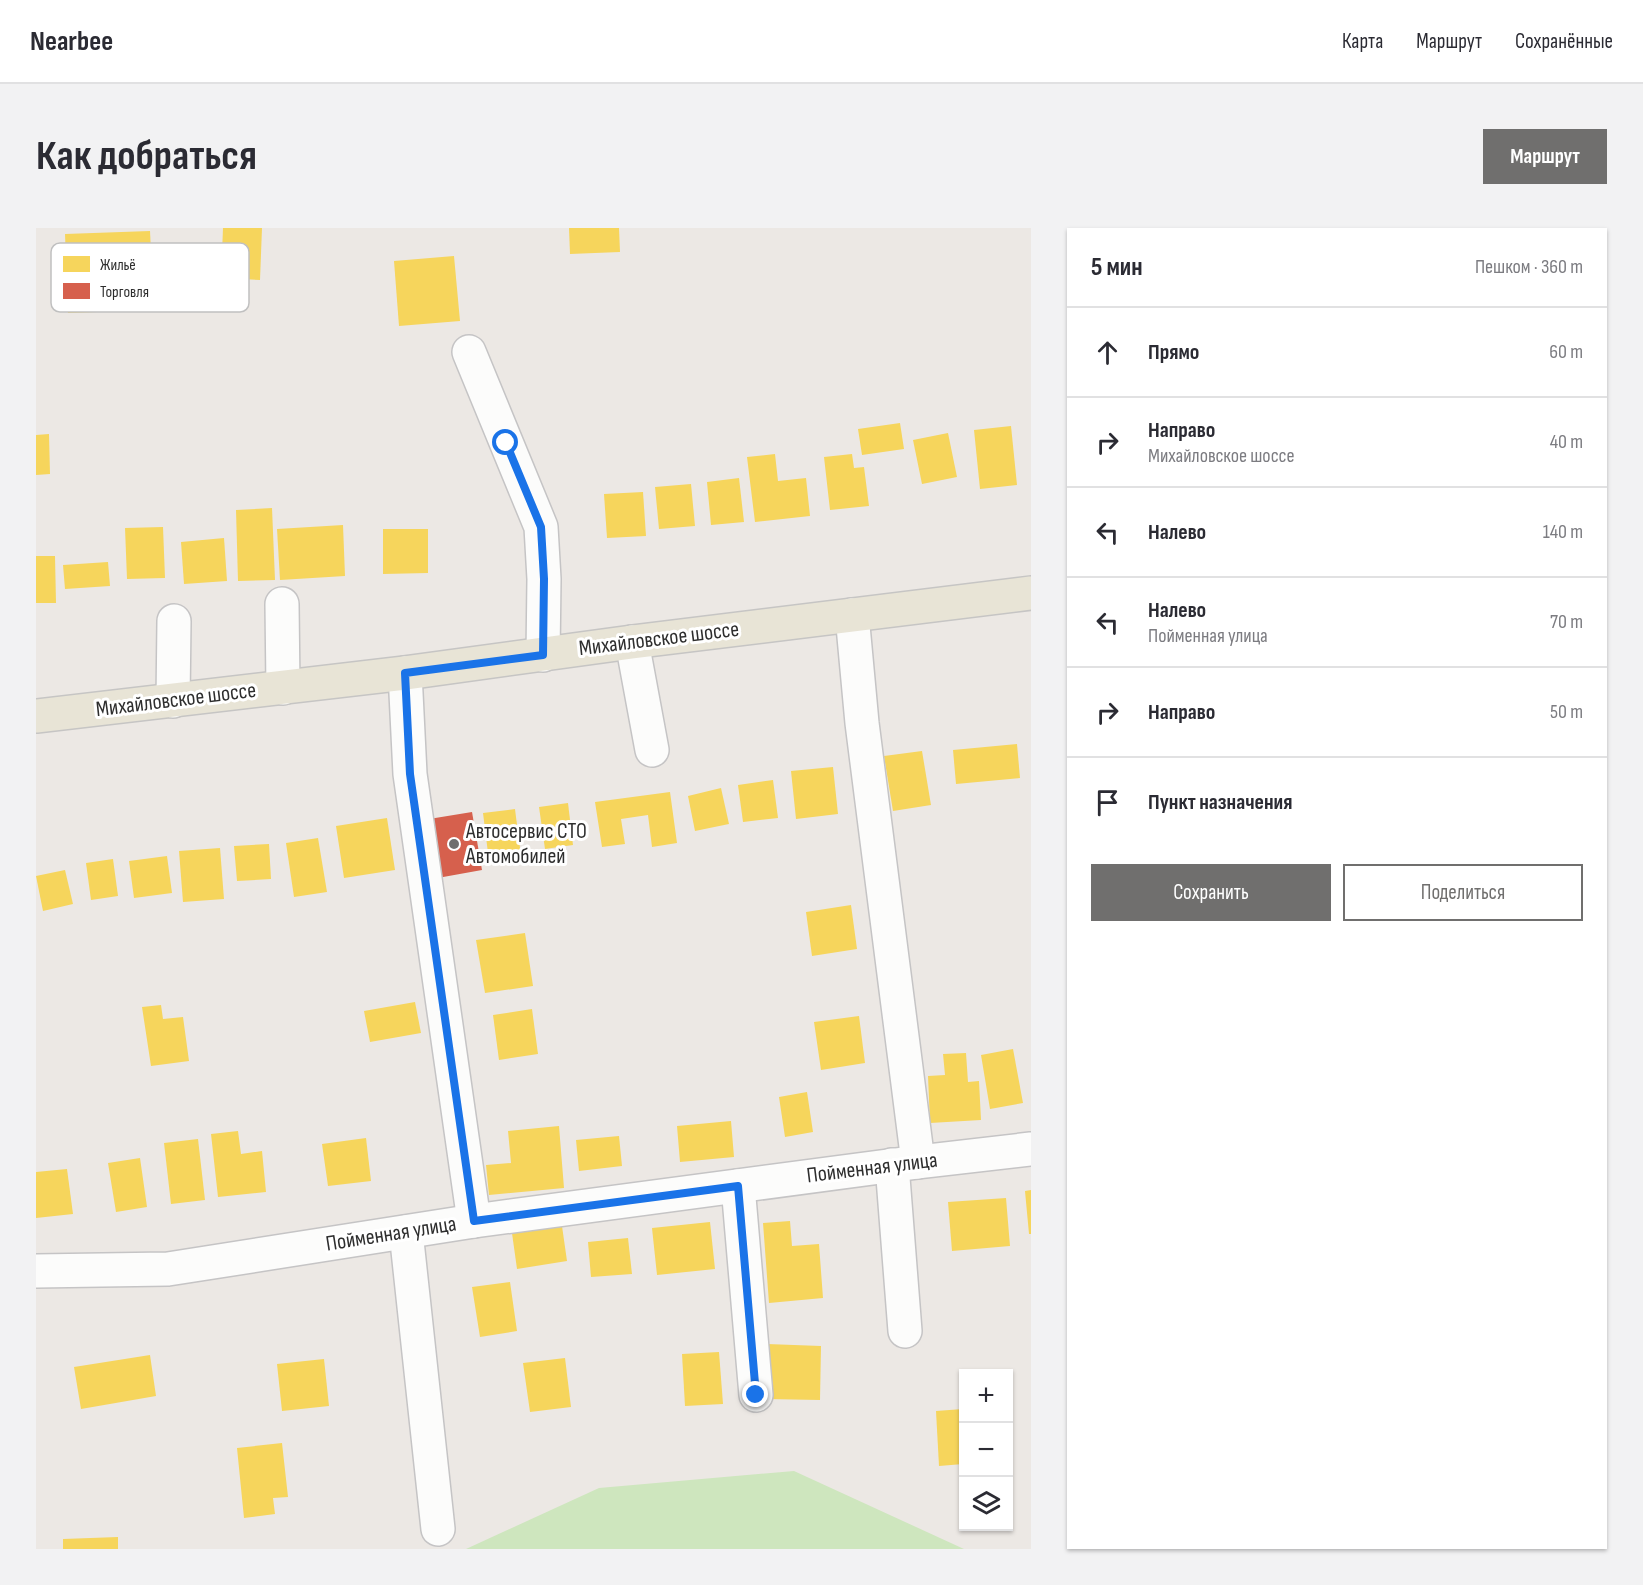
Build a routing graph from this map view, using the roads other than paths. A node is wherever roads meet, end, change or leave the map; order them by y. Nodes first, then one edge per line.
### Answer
1 (470, 352) dead end
2 (1031, 593) edge
3 (282, 604) dead end
4 (852, 615) junction
5 (174, 621) dead end
6 (632, 642) junction
7 (543, 655) junction
8 (405, 673) junction
9 (283, 688) junction
10 (173, 700) junction
11 (36, 716) edge
12 (652, 750) dead end
13 (1031, 1149) edge
14 (905, 1164) junction
15 (738, 1186) junction
16 (474, 1221) junction
17 (406, 1232) junction
18 (36, 1271) edge
19 (905, 1331) dead end
20 (756, 1395) dead end
21 (438, 1529) dead end

1 - 7 street
2 - 4 main road, Михайловское шоссе
3 - 9 street
4 - 6 main road, Михайловское шоссе
4 - 14 street
5 - 10 street
6 - 7 main road, Михайловское шоссе
6 - 12 street
7 - 8 main road, Михайловское шоссе
8 - 9 main road, Михайловское шоссе
8 - 16 street
9 - 10 main road, Михайловское шоссе
10 - 11 main road, Михайловское шоссе
13 - 14 street, Пойменная улица
14 - 15 street, Пойменная улица
14 - 19 street
15 - 16 street, Пойменная улица
15 - 20 street
16 - 17 street, Пойменная улица
17 - 18 street, Пойменная улица
17 - 21 street

